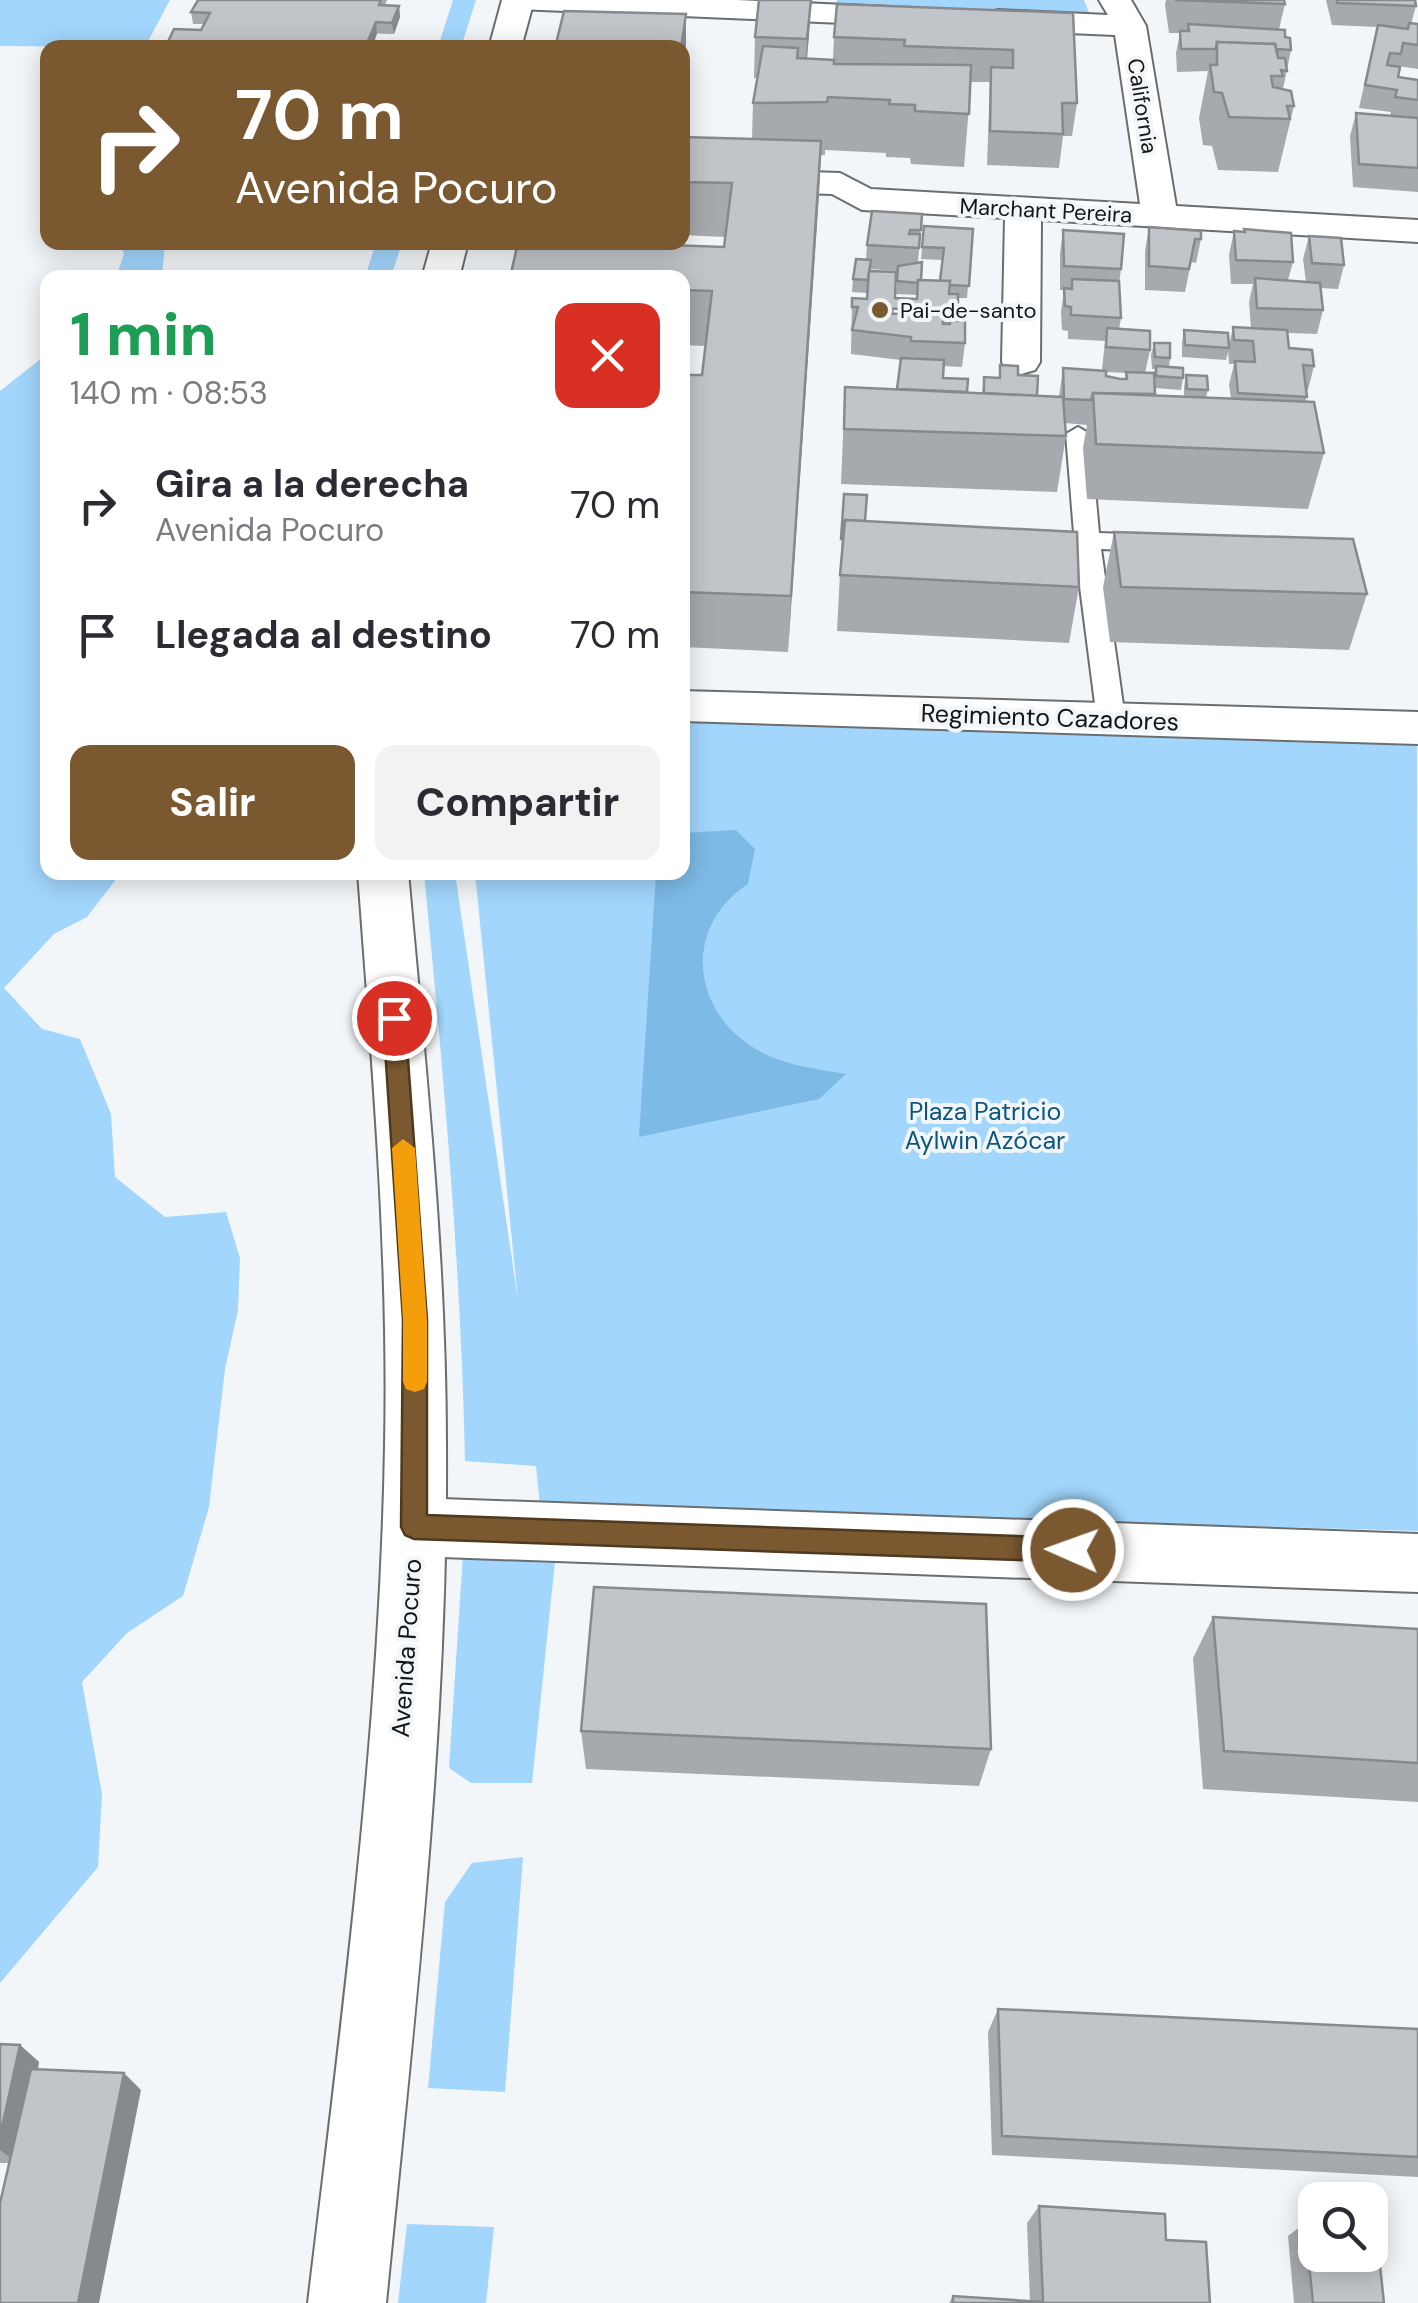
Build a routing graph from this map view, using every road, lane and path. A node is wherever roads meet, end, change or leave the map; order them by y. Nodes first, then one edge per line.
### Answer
1 (518, 0) edge
2 (1122, 13) edge
3 (507, 40) edge
4 (690, 178) edge
5 (1023, 210) junction
6 (1160, 216) junction
7 (1417, 232) edge
8 (1021, 362) dead end
9 (1078, 434) dead end
10 (1011, 538) edge
11 (1086, 541) junction
12 (1180, 544) edge
13 (690, 706) edge
14 (1110, 718) junction
15 (1418, 728) edge
16 (384, 880) edge
17 (414, 1527) junction
18 (1418, 1563) edge
19 (347, 2303) edge

1 - 2 street
1 - 3 street
2 - 6 street, California
4 - 5 street, Marchant Pereira
5 - 6 street, Marchant Pereira
5 - 8 street
6 - 7 street, Marchant Pereira
9 - 11 lane
10 - 11 lane
11 - 12 lane
11 - 14 lane
13 - 14 street, Regimiento Cazadores
14 - 15 street, Regimiento Cazadores
16 - 17 street, Avenida Pocuro
17 - 18 street
17 - 19 street, Avenida Pocuro

